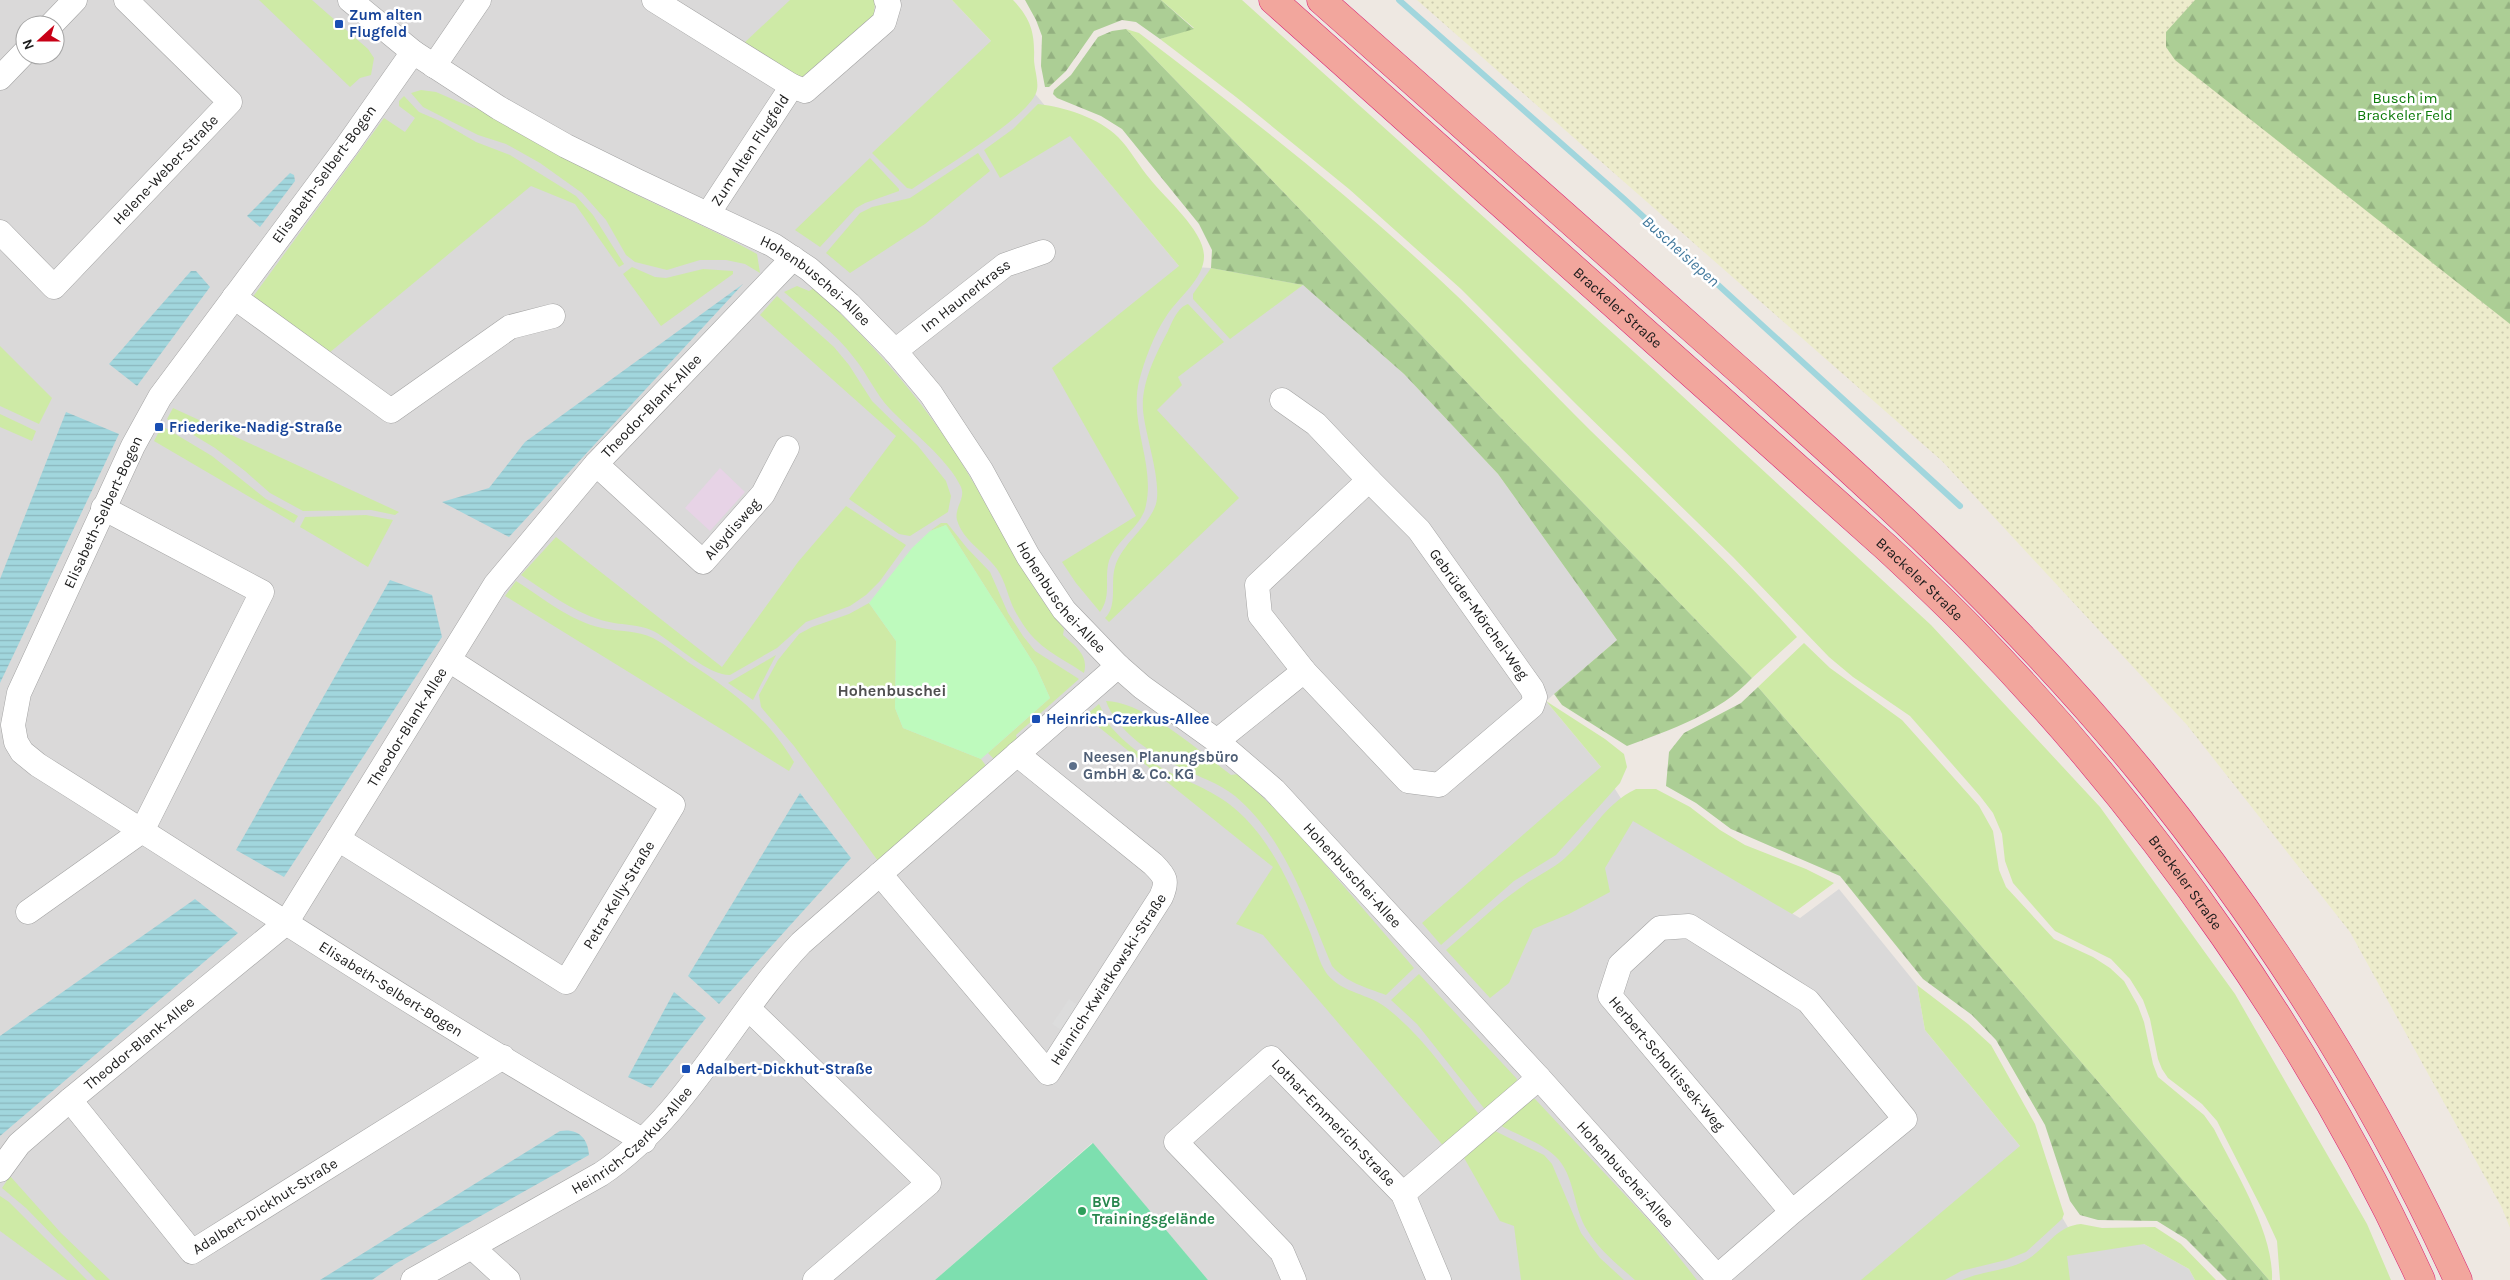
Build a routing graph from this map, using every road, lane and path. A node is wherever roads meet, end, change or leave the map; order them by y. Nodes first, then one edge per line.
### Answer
1 (75, 0) edge
2 (126, 0) edge
3 (350, 0) edge
4 (479, 0) edge
5 (654, 0) edge
6 (886, 0) edge
7 (1273, 0) edge
8 (1322, 0) edge
9 (61, 15) edge
10 (413, 52) junction
11 (15, 62) edge
12 (434, 66) junction
13 (0, 78) edge
14 (792, 86) junction
15 (708, 214) junction
16 (0, 232) edge
17 (1043, 252) dead end
18 (793, 258) junction
19 (234, 297) junction
20 (553, 316) dead end
21 (895, 351) junction
22 (1282, 400) dead end
23 (787, 448) dead end
24 (596, 464) junction
25 (1369, 480) junction
26 (103, 508) junction
27 (449, 660) junction
28 (1118, 666) junction
29 (1304, 671) junction
30 (8, 738) edge
31 (1218, 741) junction
32 (1017, 754) junction
33 (142, 831) junction
34 (338, 839) junction
35 (880, 874) junction
36 (28, 912) dead end
37 (286, 923) junction
38 (748, 1009) junction
39 (503, 1057) junction
40 (1539, 1078) junction
41 (70, 1100) junction
42 (644, 1141) junction
43 (0, 1170) edge
44 (1403, 1194) junction
45 (1792, 1212) junction
46 (472, 1246) junction
47 (1719, 1278) edge
48 (413, 1280) edge
49 (508, 1280) edge
50 (815, 1280) edge
51 (1294, 1280) edge
52 (1439, 1280) edge
53 (2421, 1280) edge
54 (2458, 1280) edge

1 - 9 street
2 - 16 street, Helene-Weber-Straße
3 - 10 street, Hohenbuschei-Allee
4 - 12 street
5 - 14 street, Zum Alten Flugfeld
6 - 14 street, Zum Alten Flugfeld
7 - 53 highway, Brackeler Straße
8 - 54 highway
10 - 12 street, Hohenbuschei-Allee
10 - 19 street, Elisabeth-Selbert-Bogen
11 - 13 street
12 - 15 street, Hohenbuschei-Allee
14 - 15 street, Zum Alten Flugfeld
15 - 18 street, Hohenbuschei-Allee
17 - 21 street, Im Haunerkrass
18 - 21 street, Hohenbuschei-Allee
18 - 24 street, Theodor-Blank-Allee
19 - 20 street
19 - 26 street, Elisabeth-Selbert-Bogen
21 - 28 street, Hohenbuschei-Allee
22 - 25 street, Gebrüder-Mörchel-Weg
23 - 24 street, Aleydisweg
24 - 27 street, Theodor-Blank-Allee
25 - 29 street, Gebrüder-Mörchel-Weg
25 - 29 street, Gebrüder-Mörchel-Weg
26 - 30 street, Elisabeth-Selbert-Bogen
26 - 33 street
27 - 34 street, Theodor-Blank-Allee
27 - 34 street, Petra-Kelly-Straße
28 - 31 street, Hohenbuschei-Allee
28 - 32 street, Heinrich-Czerkus-Allee
29 - 31 street
30 - 33 street, Elisabeth-Selbert-Bogen
31 - 40 street, Hohenbuschei-Allee
32 - 35 street, Heinrich-Czerkus-Allee
32 - 35 street, Heinrich-Kwiatkowski-Straße
33 - 36 street
33 - 37 street, Elisabeth-Selbert-Bogen
34 - 37 street, Theodor-Blank-Allee
35 - 38 street, Heinrich-Czerkus-Allee
37 - 39 street, Elisabeth-Selbert-Bogen
37 - 41 street, Theodor-Blank-Allee
38 - 42 street, Heinrich-Czerkus-Allee
38 - 50 street
39 - 41 street, Adalbert-Dickhut-Straße
39 - 42 street, Elisabeth-Selbert-Bogen
40 - 44 street, Lothar-Emmerich-Straße
40 - 47 street, Hohenbuschei-Allee
41 - 43 street, Theodor-Blank-Allee
42 - 46 street, Heinrich-Czerkus-Allee
44 - 51 street, Lothar-Emmerich-Straße
44 - 52 street, Lothar-Emmerich-Straße
45 - 45 street, Herbert-Scholtissek-Weg
45 - 47 street, Herbert-Scholtissek-Weg
46 - 48 street, Heinrich-Czerkus-Allee
46 - 49 street

